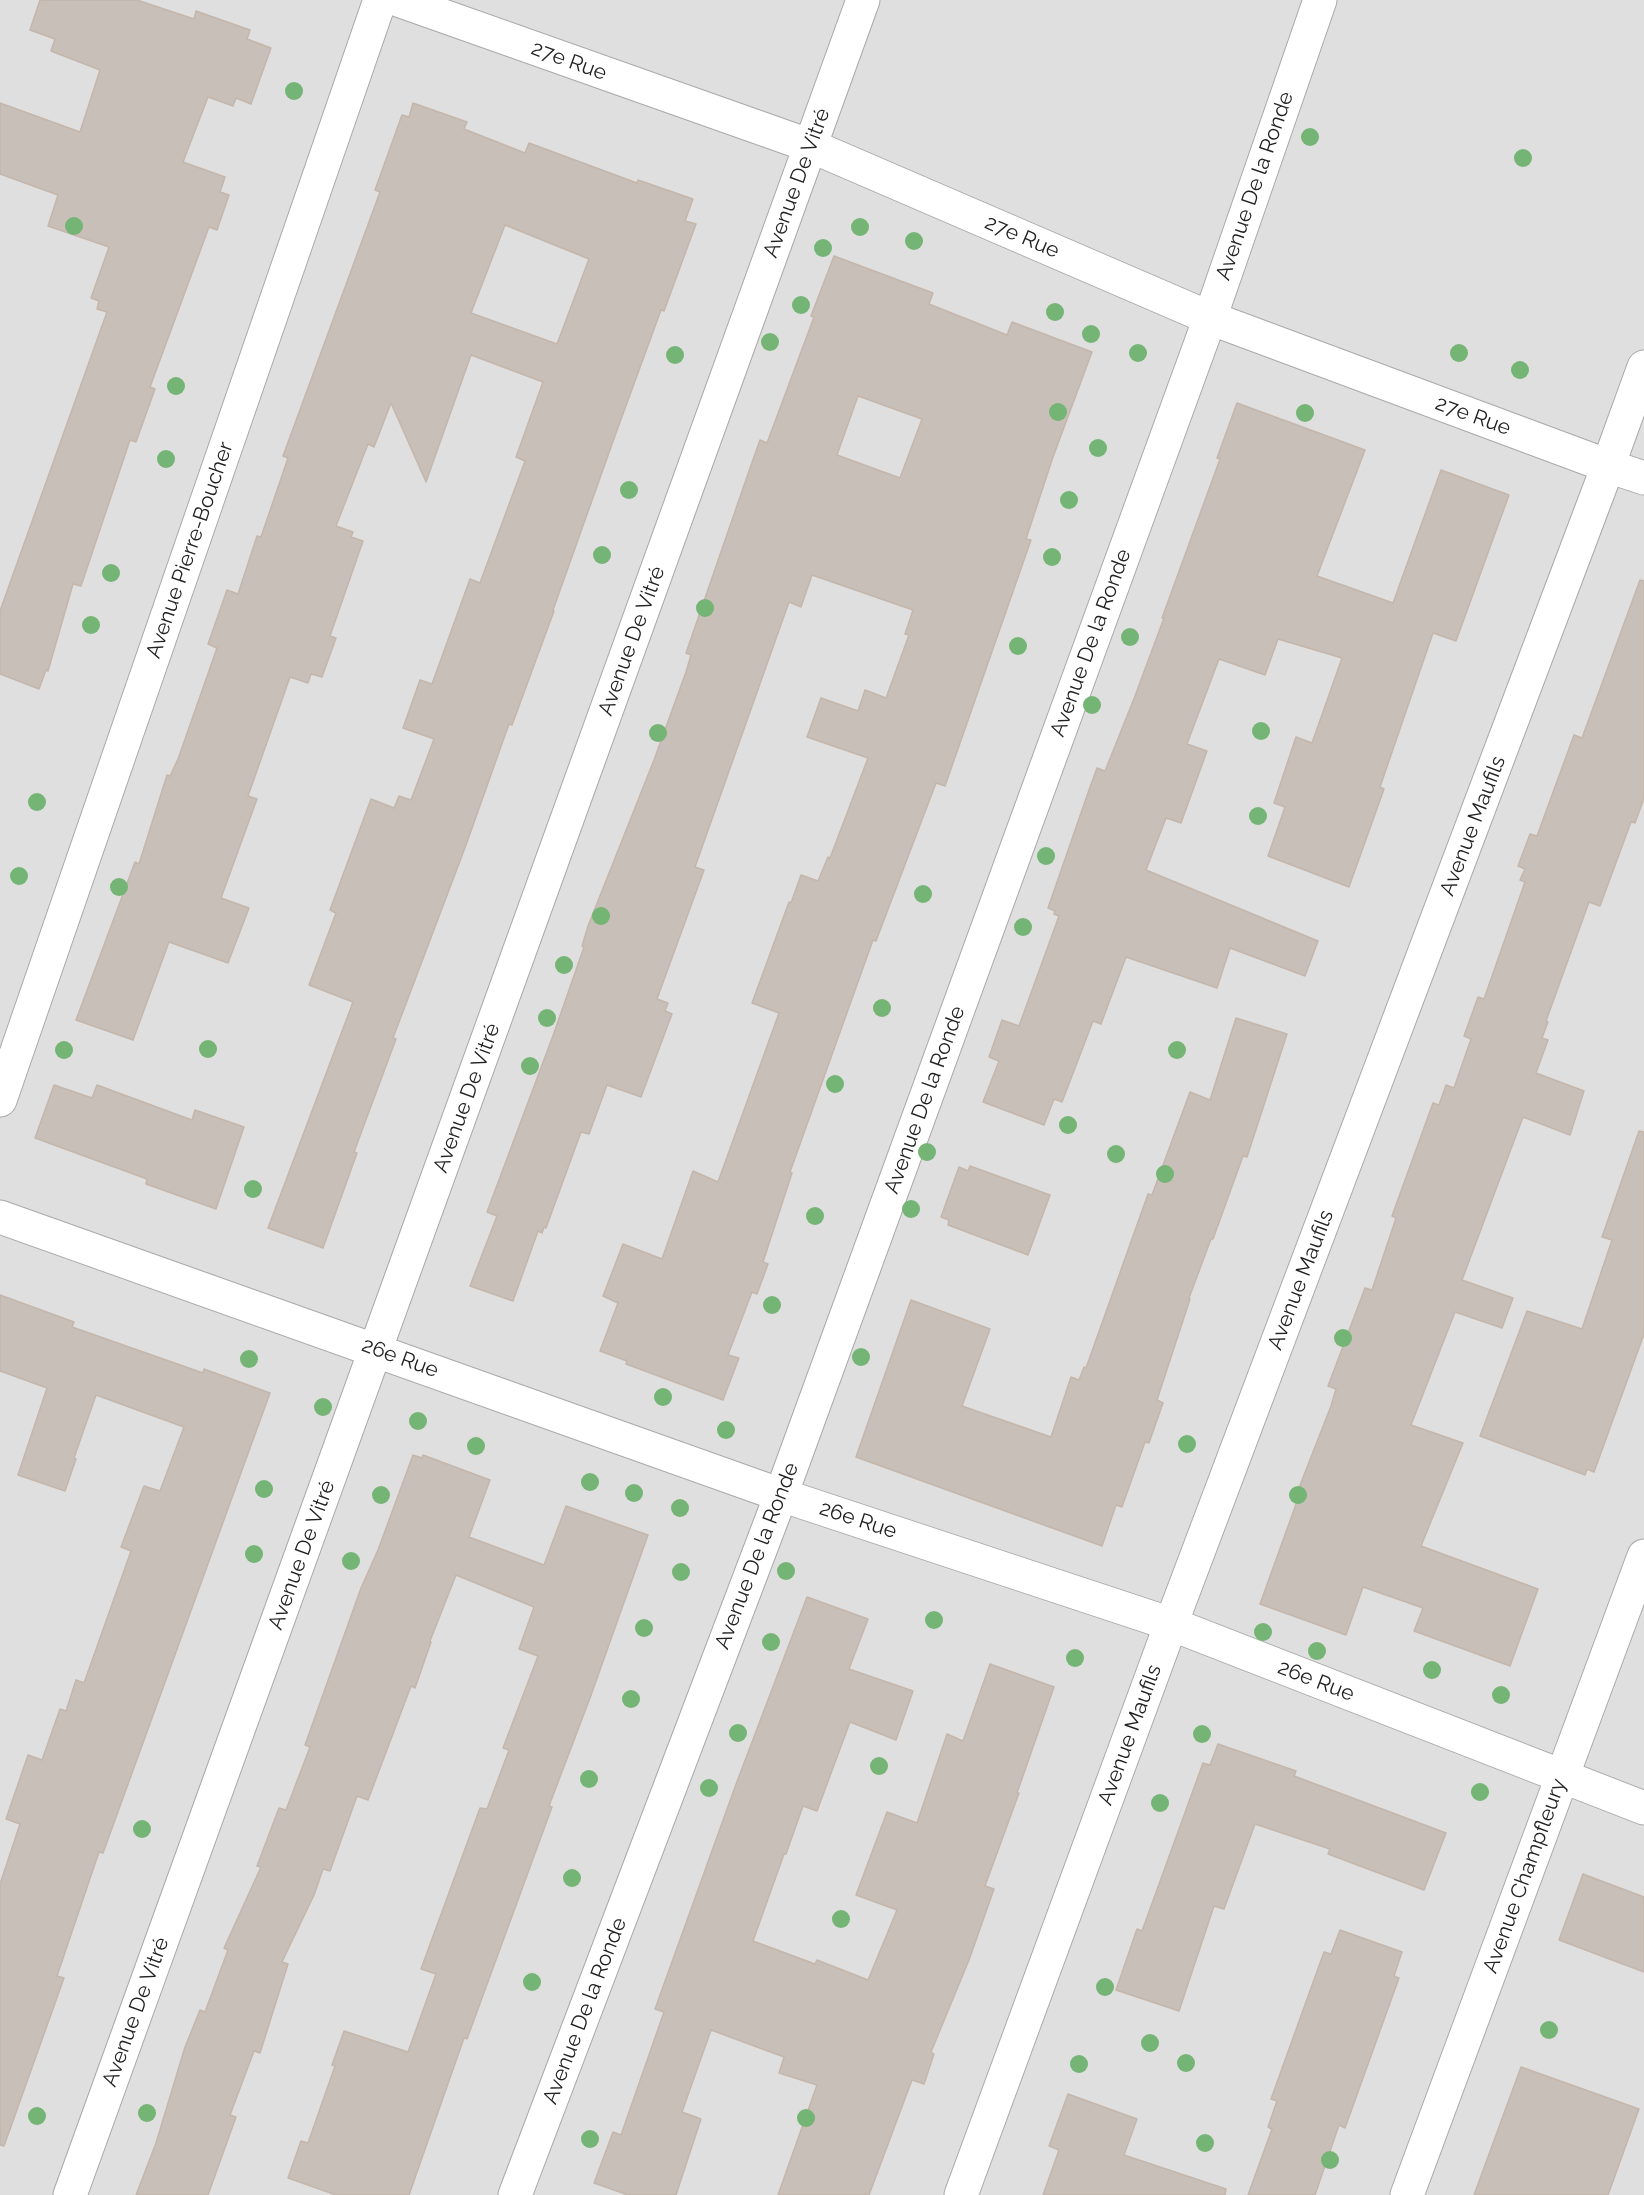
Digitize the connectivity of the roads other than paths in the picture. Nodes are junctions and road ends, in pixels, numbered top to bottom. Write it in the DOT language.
graph roads {
  1 [pos="380,0"];
  2 [pos="398,0"];
  3 [pos="863,0"];
  4 [pos="1320,0"];
  5 [pos="811,146"];
  6 [pos="1210,318"];
  7 [pos="1644,367"];
  8 [pos="1608,466"];
  9 [pos="1644,478"];
  10 [pos="0,1101"];
  11 [pos="0,1217"];
  12 [pos="376,1349"];
  13 [pos="781,1495"];
  14 [pos="1644,1556"];
  15 [pos="1171,1624"];
  16 [pos="1562,1776"];
  17 [pos="1644,1808"];
  18 [pos="70,2195"];
  19 [pos="515,2195"];
  20 [pos="961,2195"];
  21 [pos="1407,2195"];
  1 -- 10 [label="street, Avenue Pierre-Boucher"];
  2 -- 5 [label="street, 27e Rue"];
  3 -- 5 [label="street, Avenue De Vitré"];
  4 -- 6 [label="street, Avenue De la Ronde"];
  5 -- 6 [label="street, 27e Rue"];
  5 -- 12 [label="street, Avenue De Vitré"];
  6 -- 8 [label="street, 27e Rue"];
  6 -- 13 [label="street, Avenue De la Ronde"];
  7 -- 8 [label="street, Avenue Maufils"];
  8 -- 9 [label="street, 27e Rue"];
  8 -- 15 [label="street, Avenue Maufils"];
  11 -- 12 [label="street, 26e Rue"];
  12 -- 13 [label="street, 26e Rue"];
  12 -- 18 [label="street, Avenue De Vitré"];
  13 -- 15 [label="street, 26e Rue"];
  13 -- 19 [label="street, Avenue De la Ronde"];
  14 -- 16 [label="street, Avenue Champfleury"];
  15 -- 16 [label="street, 26e Rue"];
  15 -- 20 [label="street, Avenue Maufils"];
  16 -- 17 [label="street, 26e Rue"];
  16 -- 21 [label="street, Avenue Champfleury"];
}
